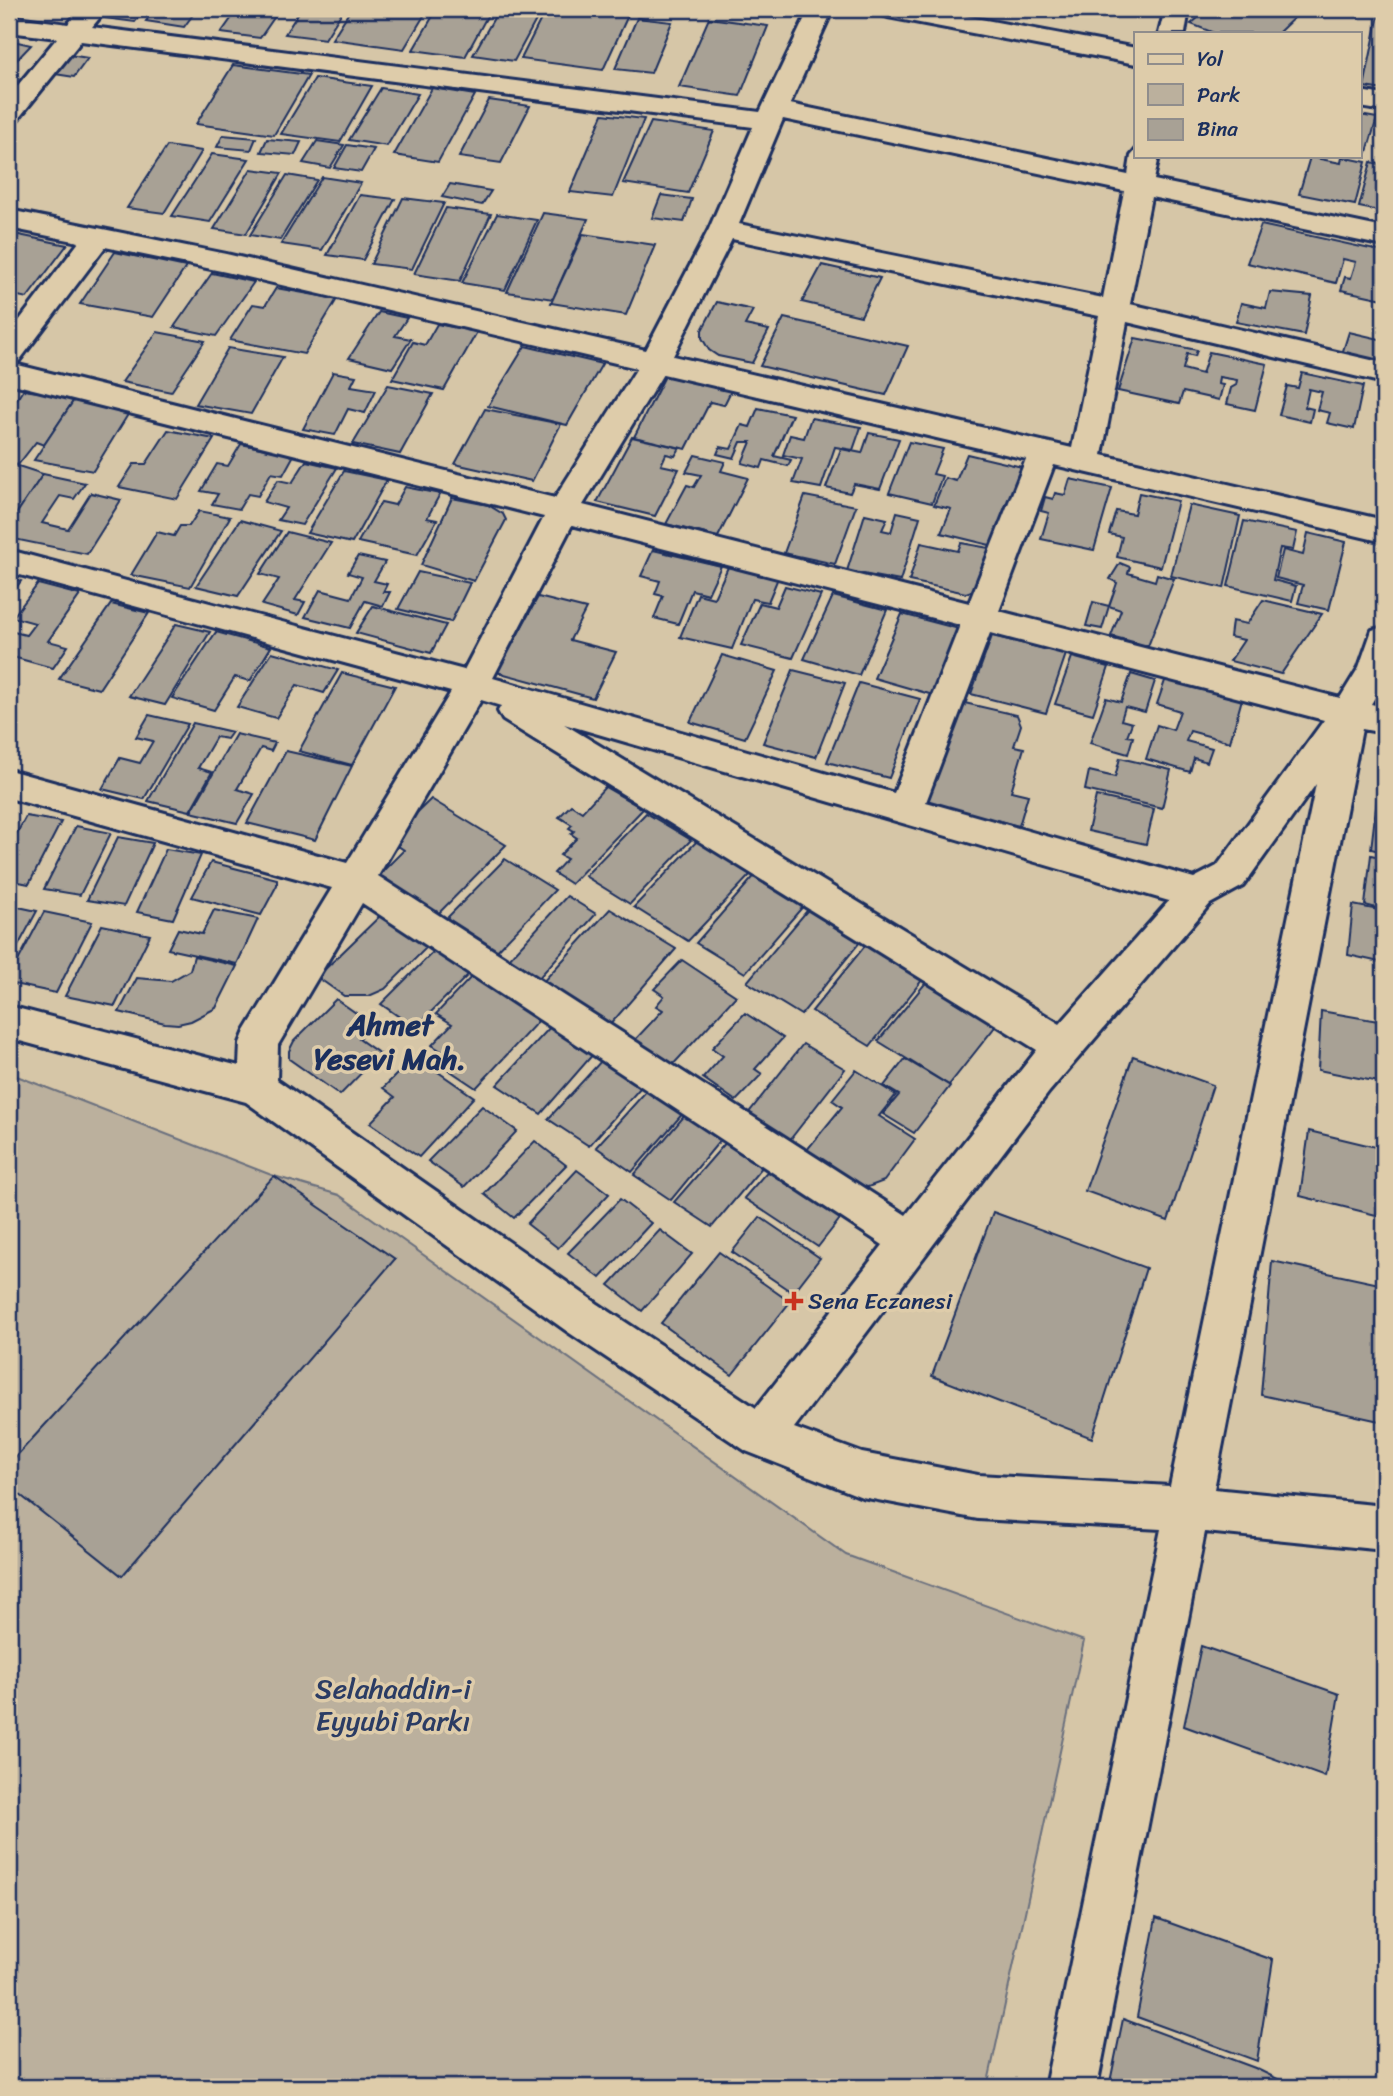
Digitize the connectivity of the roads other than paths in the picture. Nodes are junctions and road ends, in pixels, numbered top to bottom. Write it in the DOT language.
graph roads {
  1 [pos="94,9"];
  2 [pos="821,9"];
  3 [pos="888,9"];
  4 [pos="1177,9"];
  5 [pos="9,24"];
  6 [pos="74,32"];
  7 [pos="1172,32"];
  8 [pos="1134,56"];
  9 [pos="1362,99"];
  10 [pos="1384,103"];
  11 [pos="9,113"];
  12 [pos="771,115"];
  13 [pos="1145,158"];
  14 [pos="1138,185"];
  15 [pos="9,219"];
  16 [pos="723,229"];
  17 [pos="98,237"];
  18 [pos="1384,237"];
  19 [pos="1117,310"];
  20 [pos="9,354"];
  21 [pos="655,362"];
  22 [pos="9,373"];
  23 [pos="1384,373"];
  24 [pos="1044,452"];
  25 [pos="1085,462"];
  26 [pos="564,510"];
  27 [pos="1384,531"];
  28 [pos="9,561"];
  29 [pos="980,619"];
  30 [pos="1384,639"];
  31 [pos="473,685"];
  32 [pos="1366,716"];
  33 [pos="9,784"];
  34 [pos="905,809"];
  35 [pos="355,880"];
  36 [pos="1197,894"];
  37 [pos="9,1021"];
  38 [pos="1063,1046"];
  39 [pos="257,1088"];
  40 [pos="910,1240"];
  41 [pos="761,1436"];
  42 [pos="1190,1510"];
  43 [pos="1384,1528"];
  44 [pos="1071,2087"];
  1 -- 6 [label="street"];
  2 -- 12 [label="street"];
  3 -- 8 [label="street"];
  4 -- 7 [label="street"];
  5 -- 6 [label="street"];
  6 -- 11 [label="street"];
  6 -- 12 [label="street"];
  9 -- 10 [label="street"];
  12 -- 14 [label="street"];
  12 -- 16 [label="street"];
  13 -- 14 [label="street"];
  14 -- 18 [label="street"];
  14 -- 19 [label="street"];
  15 -- 17 [label="street"];
  16 -- 19 [label="street"];
  16 -- 21 [label="street"];
  17 -- 20 [label="street"];
  17 -- 21 [label="street"];
  19 -- 23 [label="street"];
  19 -- 25 [label="street"];
  21 -- 24 [label="street"];
  21 -- 26 [label="street"];
  22 -- 26 [label="street"];
  24 -- 25 [label="street"];
  24 -- 29 [label="street"];
  25 -- 27 [label="street"];
  26 -- 29 [label="street"];
  26 -- 31 [label="street"];
  28 -- 31 [label="street"];
  29 -- 32 [label="street"];
  29 -- 34 [label="street"];
  30 -- 32 [label="street"];
  31 -- 34 [label="street"];
  31 -- 35 [label="street"];
  31 -- 38 [label="street"];
  32 -- 36 [label="street"];
  32 -- 42 [label="street"];
  33 -- 35 [label="street"];
  34 -- 36 [label="street"];
  35 -- 39 [label="street"];
  35 -- 40 [label="street"];
  36 -- 38 [label="street"];
  37 -- 39 [label="street"];
  38 -- 40 [label="street"];
  39 -- 41 [label="street"];
  40 -- 41 [label="street"];
  41 -- 42 [label="street"];
  42 -- 43 [label="street"];
  42 -- 44 [label="street"];
}
